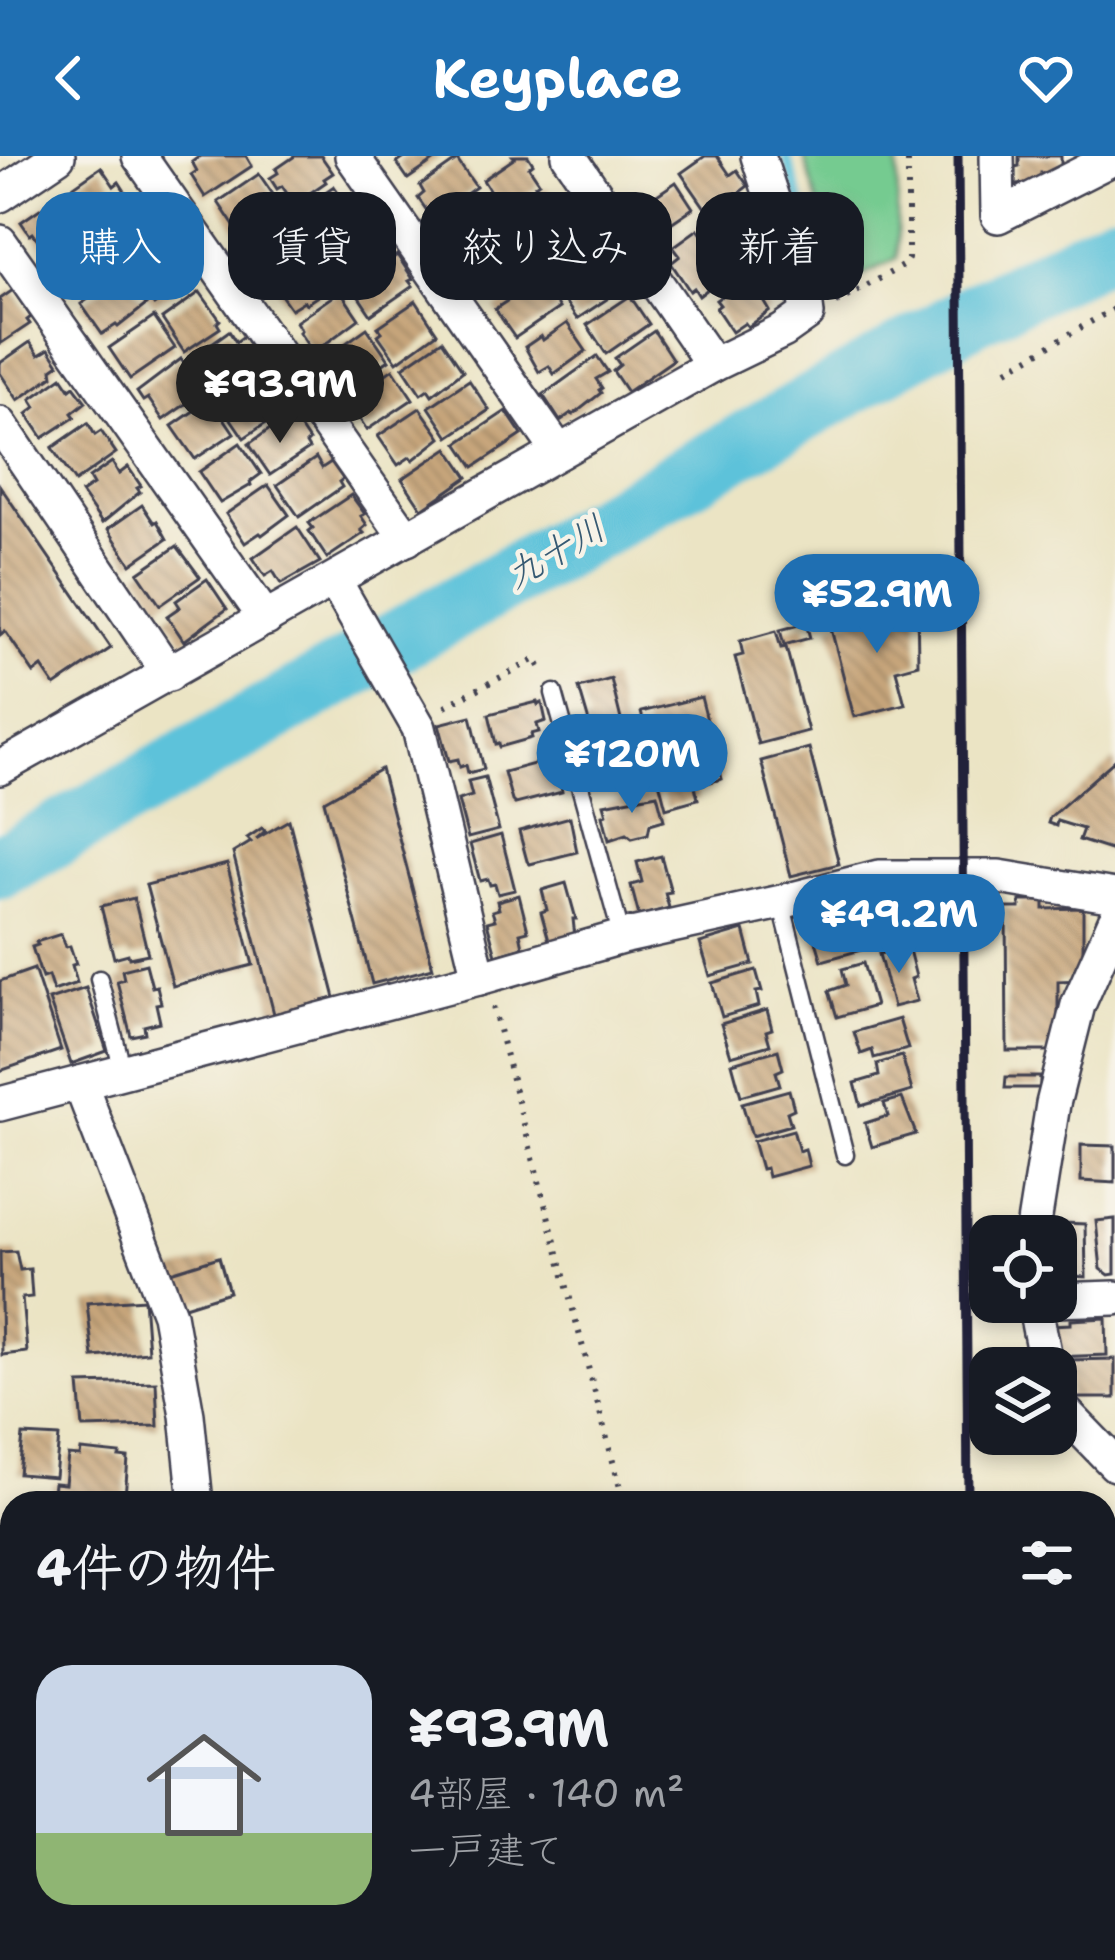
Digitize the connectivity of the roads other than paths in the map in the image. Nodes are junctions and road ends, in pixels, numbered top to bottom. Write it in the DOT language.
graph roads {
  1 [pos="58,156"];
  2 [pos="139,156"];
  3 [pos="352,156"];
  4 [pos="569,156"];
  5 [pos="758,156"];
  6 [pos="997,156"];
  7 [pos="1115,158"];
  8 [pos="0,195"];
  9 [pos="0,242"];
  10 [pos="713,365"];
  11 [pos="0,424"];
  12 [pos="559,452"];
  13 [pos="407,539"];
  14 [pos="334,580"];
  15 [pos="266,619"];
  16 [pos="169,674"];
  17 [pos="554,693"];
  18 [pos="0,768"];
  19 [pos="1115,896"];
  20 [pos="782,902"];
  21 [pos="1115,921"];
  22 [pos="622,937"];
  23 [pos="482,977"];
  24 [pos="99,979"];
  25 [pos="123,1071"];
  26 [pos="80,1083"];
  27 [pos="0,1104"];
  28 [pos="845,1155"];
  29 [pos="1035,1215"];
  30 [pos="1115,1298"];
  31 [pos="1077,1299"];
  32 [pos="1077,1425"];
  33 [pos="1115,1464"];
  34 [pos="195,1491"];
  1 -- 8 [label="street"];
  2 -- 13 [label="street"];
  3 -- 12 [label="street"];
  4 -- 10 [label="street"];
  5 -- 10 [label="street"];
  6 -- 7 [label="street"];
  9 -- 15 [label="street"];
  10 -- 12 [label="street"];
  11 -- 16 [label="street"];
  12 -- 13 [label="street"];
  13 -- 14 [label="street"];
  14 -- 15 [label="street"];
  14 -- 23 [label="street"];
  15 -- 16 [label="street"];
  16 -- 18 [label="street"];
  17 -- 22 [label="lane"];
  19 -- 20 [label="street"];
  20 -- 22 [label="street"];
  20 -- 28 [label="lane"];
  21 -- 29 [label="street"];
  22 -- 23 [label="street"];
  23 -- 25 [label="street"];
  24 -- 25 [label="lane"];
  25 -- 26 [label="street"];
  26 -- 27 [label="street"];
  26 -- 34 [label="street"];
  30 -- 31 [label="street"];
  32 -- 33 [label="street"];
}
